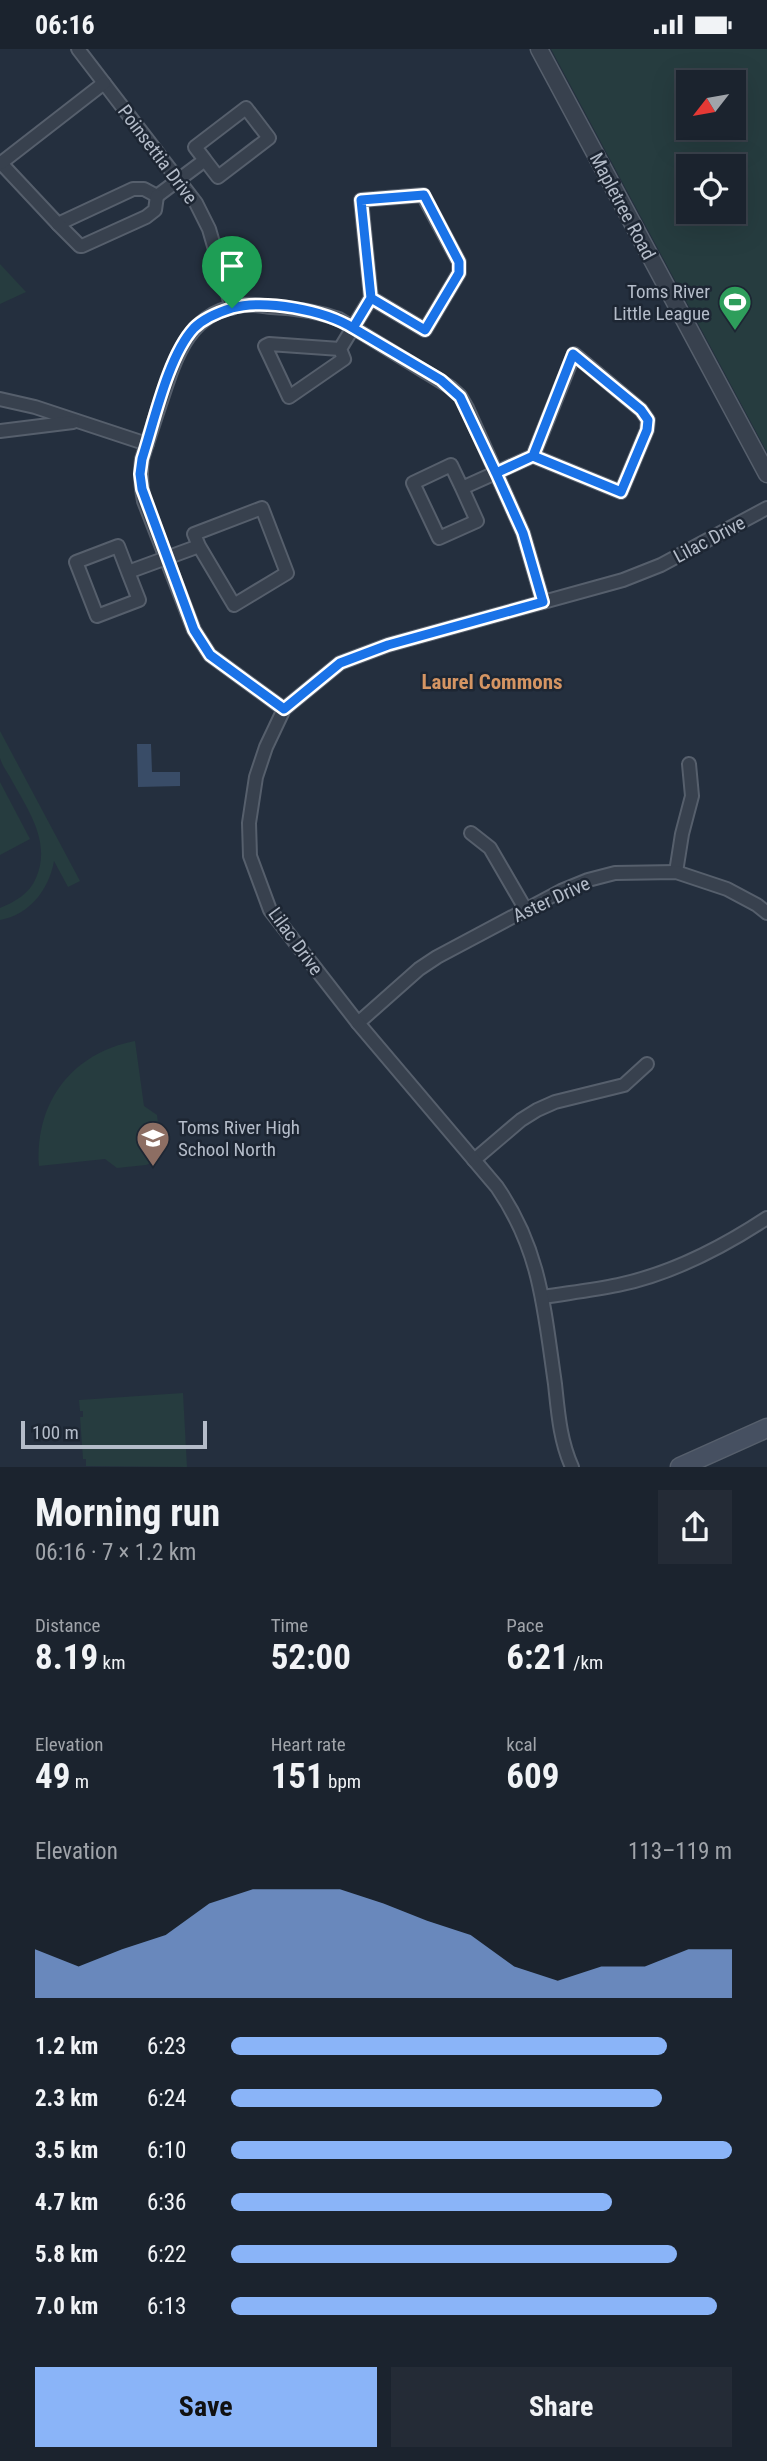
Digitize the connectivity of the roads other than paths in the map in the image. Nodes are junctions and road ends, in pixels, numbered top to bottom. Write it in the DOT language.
graph roads {
  1 [pos="78,49"];
  2 [pos="538,49"];
  3 [pos="104,83"];
  4 [pos="205,160"];
  5 [pos="0,162"];
  6 [pos="178,180"];
  7 [pos="158,196"];
  8 [pos="58,224"];
  9 [pos="371,298"];
  10 [pos="232,308"];
  11 [pos="353,328"];
  12 [pos="340,349"];
  13 [pos="0,399"];
  14 [pos="77,421"];
  15 [pos="0,431"];
  16 [pos="147,444"];
  17 [pos="533,456"];
  18 [pos="496,473"];
  19 [pos="767,474"];
  20 [pos="462,488"];
  21 [pos="767,508"];
  22 [pos="199,545"];
  23 [pos="166,558"];
  24 [pos="128,572"];
  25 [pos="543,602"];
  26 [pos="284,709"];
  27 [pos="688,764"];
  28 [pos="471,833"];
  29 [pos="676,872"];
  30 [pos="526,910"];
  31 [pos="767,913"];
  32 [pos="358,1023"];
  33 [pos="647,1064"];
  34 [pos="474,1160"];
  35 [pos="767,1218"];
  36 [pos="543,1297"];
  37 [pos="767,1428"];
  38 [pos="572,1467"];
  39 [pos="680,1467"];
  1 -- 3 [label="street, Poinsettia Drive"];
  2 -- 19 [label="street, Mapletree Road"];
  3 -- 5 [label="street"];
  3 -- 6 [label="street, Poinsettia Drive"];
  4 -- 4 [label="street"];
  4 -- 6 [label="street"];
  5 -- 8 [label="street"];
  6 -- 7 [label="street"];
  6 -- 10 [label="street, Poinsettia Drive"];
  7 -- 8 [label="street"];
  7 -- 8 [label="street"];
  9 -- 9 [label="street"];
  9 -- 11 [label="street"];
  10 -- 11 [label="street"];
  10 -- 16 [label="street"];
  11 -- 12 [label="street"];
  11 -- 18 [label="street"];
  12 -- 12 [label="street"];
  13 -- 14 [label="street"];
  14 -- 15 [label="street"];
  14 -- 16 [label="street"];
  16 -- 23 [label="street"];
  17 -- 17 [label="street"];
  17 -- 18 [label="street"];
  18 -- 20 [label="street"];
  18 -- 25 [label="street"];
  20 -- 20 [label="street"];
  21 -- 25 [label="street, Lilac Drive"];
  22 -- 22 [label="street"];
  22 -- 23 [label="street"];
  23 -- 24 [label="street"];
  23 -- 26 [label="street"];
  24 -- 24 [label="street"];
  25 -- 26 [label="street, Lilac Drive"];
  26 -- 32 [label="street, Lilac Drive"];
  27 -- 29 [label="street"];
  28 -- 30 [label="street"];
  29 -- 30 [label="street, Aster Drive"];
  29 -- 31 [label="street, Aster Drive"];
  30 -- 32 [label="street, Aster Drive"];
  32 -- 34 [label="street, Lilac Drive"];
  33 -- 34 [label="street"];
  34 -- 36 [label="street, Lilac Drive"];
  35 -- 36 [label="street"];
  36 -- 38 [label="street, Lilac Drive"];
  37 -- 39 [label="main road"];
}
